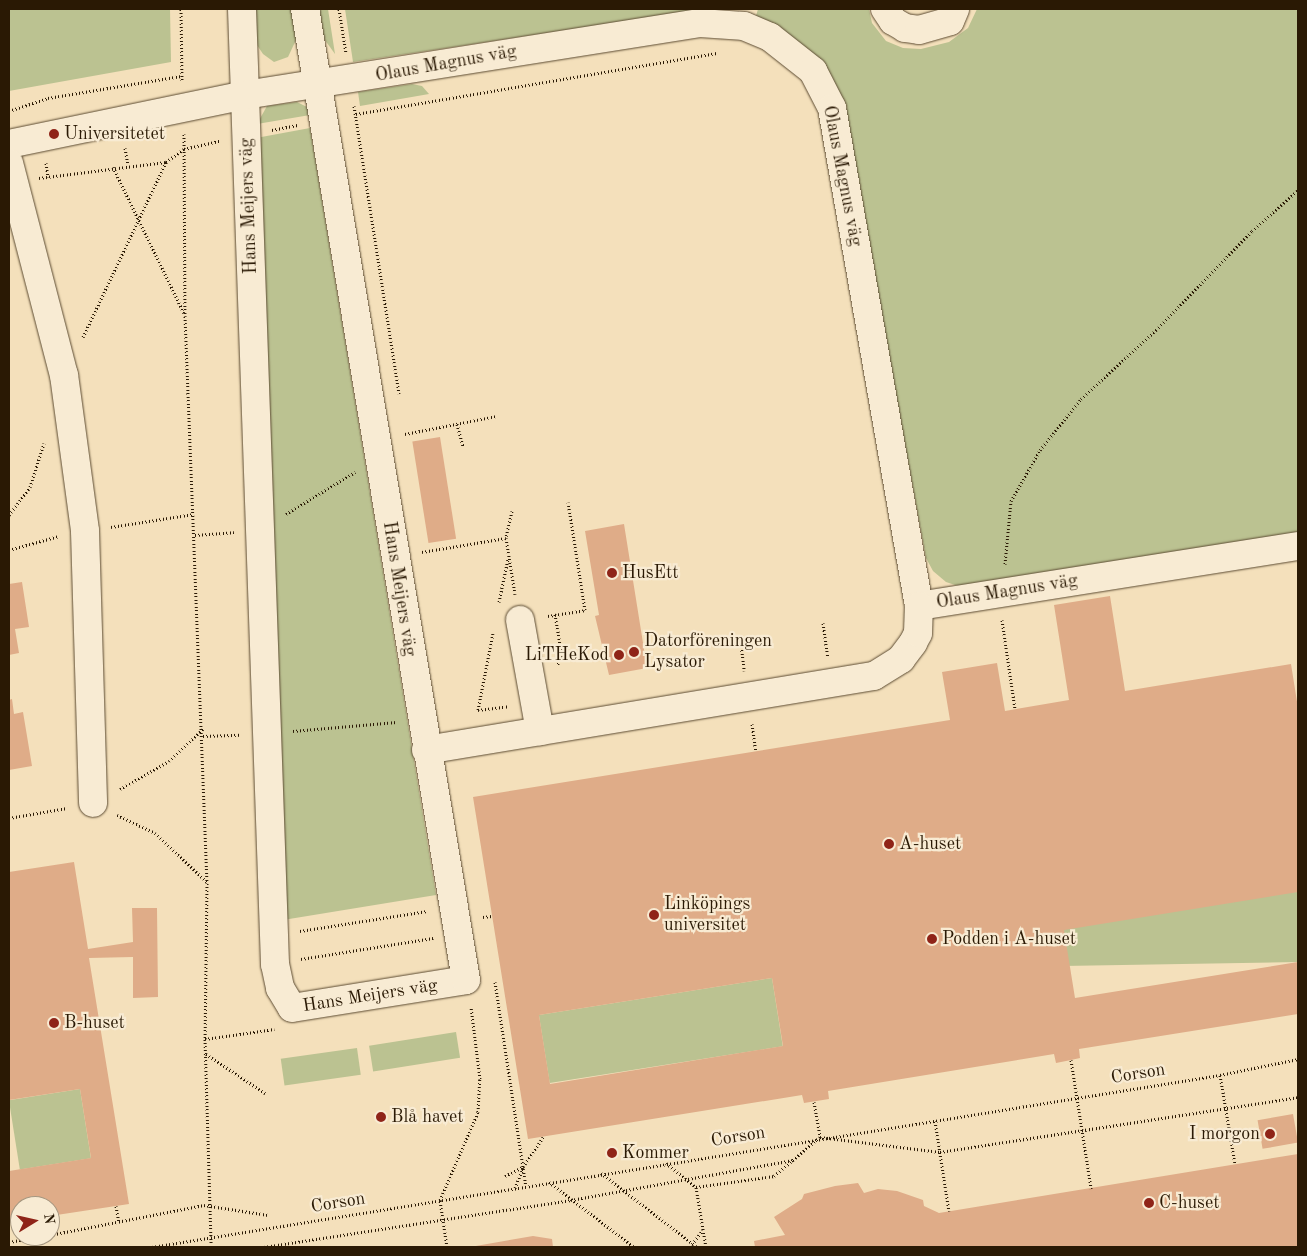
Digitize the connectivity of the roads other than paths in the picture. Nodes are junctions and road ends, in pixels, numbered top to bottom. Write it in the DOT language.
graph roads {
  1 [pos="242,9"];
  2 [pos="304,9"];
  3 [pos="885,9"];
  4 [pos="955,9"];
  5 [pos="316,86"];
  6 [pos="245,95"];
  7 [pos="9,144"];
  8 [pos="10,173"];
  9 [pos="1298,546"];
  10 [pos="919,606"];
  11 [pos="505,616"];
  12 [pos="540,731"];
  13 [pos="426,750"];
  14 [pos="93,803"];
  1 -- 6 [label="street, Hans Meijers väg"];
  2 -- 5 [label="street, Hans Meijers väg"];
  3 -- 4 [label="street"];
  5 -- 6 [label="street, Olaus Magnus väg"];
  5 -- 10 [label="street, Olaus Magnus väg"];
  5 -- 13 [label="street, Hans Meijers väg"];
  6 -- 7 [label="street, Olaus Magnus väg"];
  6 -- 13 [label="street, Hans Meijers väg"];
  8 -- 14 [label="street"];
  9 -- 10 [label="street, Olaus Magnus väg"];
  10 -- 12 [label="street"];
  11 -- 12 [label="street"];
  12 -- 13 [label="street"];
}
